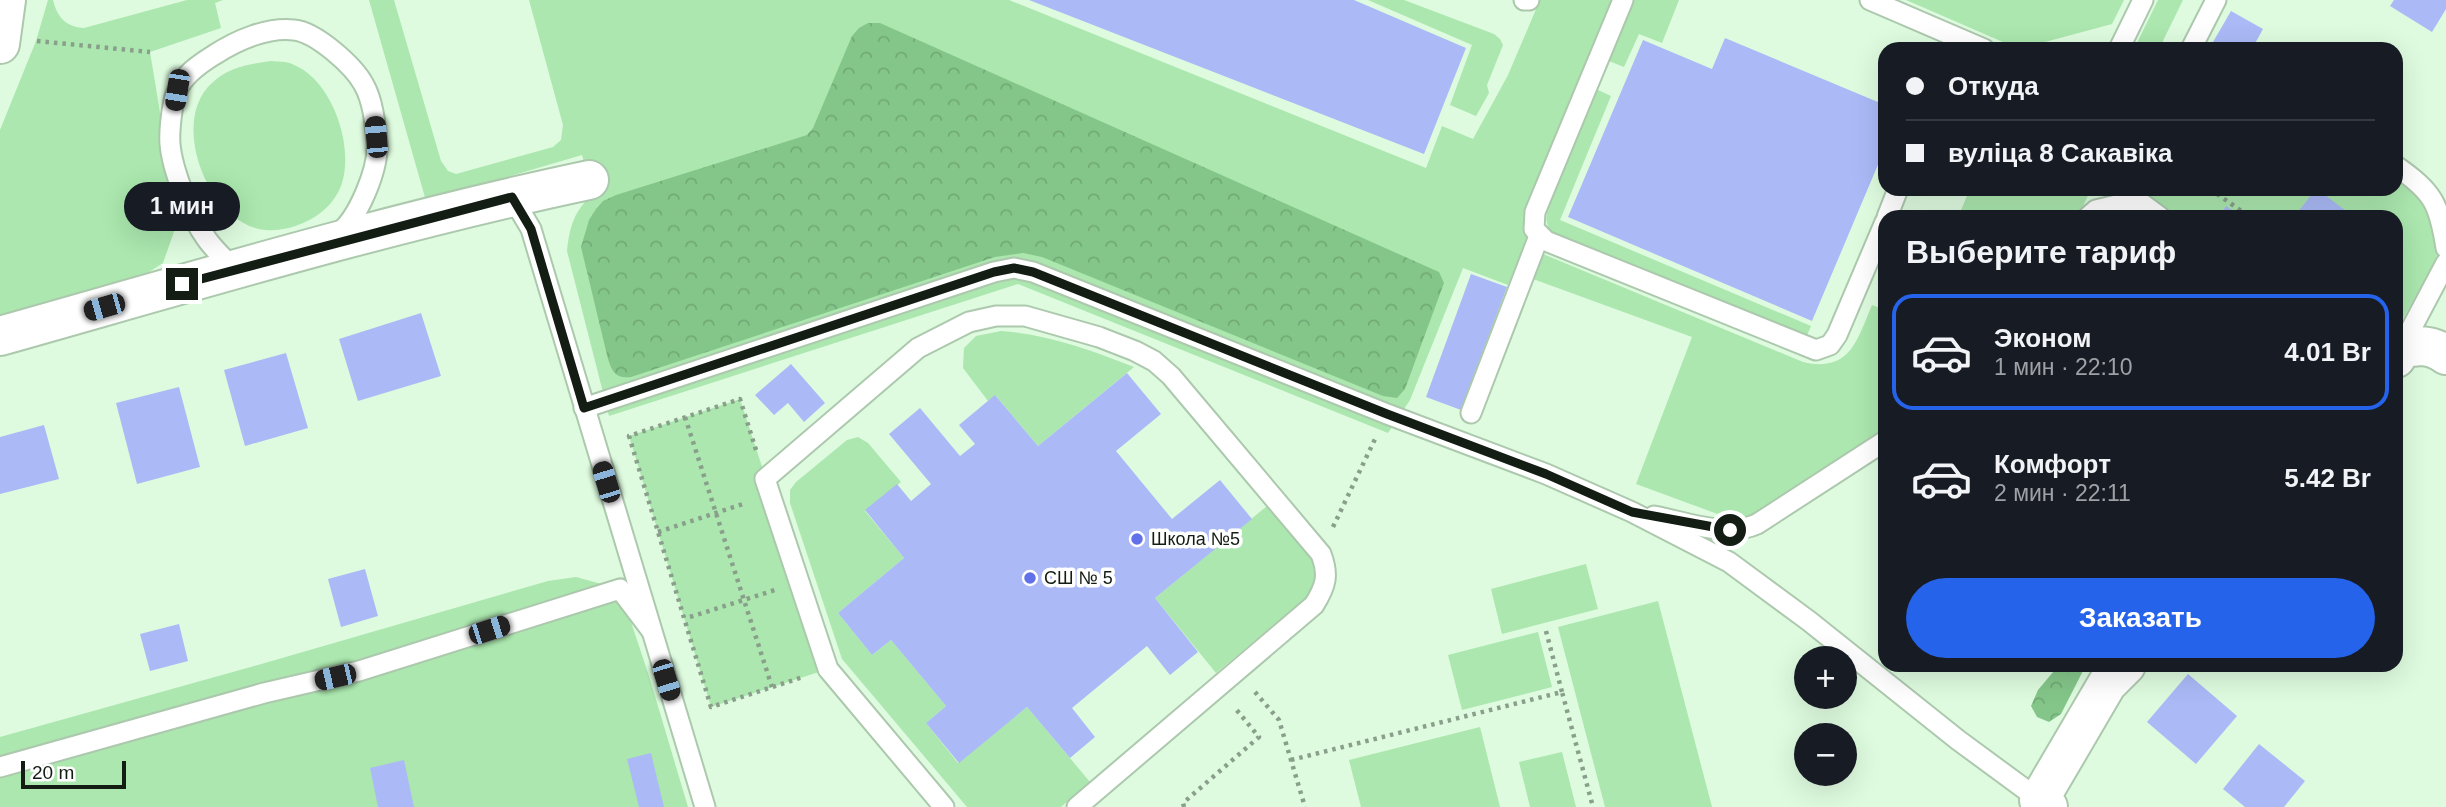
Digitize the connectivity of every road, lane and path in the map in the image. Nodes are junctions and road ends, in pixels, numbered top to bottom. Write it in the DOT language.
graph roads {
  1 [pos="6,0"];
  2 [pos="1623,0"];
  3 [pos="1870,0"];
  4 [pos="2143,0"];
  5 [pos="2216,0"];
  6 [pos="1954,42"];
  7 [pos="2122,42"];
  8 [pos="2195,42"];
  9 [pos="18,43"];
  10 [pos="150,52"];
  11 [pos="2403,171"];
  12 [pos="589,180"];
  13 [pos="2133,196"];
  14 [pos="2137,196"];
  15 [pos="2220,196"];
  16 [pos="512,197"];
  17 [pos="2096,210"];
  18 [pos="2152,210"];
  19 [pos="2240,210"];
  20 [pos="1539,236"];
  21 [pos="1878,238"];
  22 [pos="317,248"];
  23 [pos="2446,248"];
  24 [pos="2446,263"];
  25 [pos="234,270"];
  26 [pos="0,336"];
  27 [pos="2403,345"];
  28 [pos="2403,352"];
  29 [pos="2446,355"];
  30 [pos="584,408"];
  31 [pos="1471,413"];
  32 [pos="1387,414"];
  33 [pos="685,417"];
  34 [pos="1878,446"];
  35 [pos="768,487"];
  36 [pos="1632,512"];
  37 [pos="716,513"];
  38 [pos="658,532"];
  39 [pos="1321,554"];
  40 [pos="799,582"];
  41 [pos="744,600"];
  42 [pos="690,617"];
  43 [pos="651,630"];
  44 [pos="1546,631"];
  45 [pos="828,669"];
  46 [pos="2119,672"];
  47 [pos="772,687"];
  48 [pos="1221,690"];
  49 [pos="1562,692"];
  50 [pos="1291,760"];
  51 [pos="0,767"];
  52 [pos="2043,805"];
  53 [pos="1182,806"];
  54 [pos="705,807"];
  55 [pos="944,807"];
  56 [pos="1077,807"];
  57 [pos="1305,807"];
  58 [pos="1593,807"];
  1 -- 9 [label="street"];
  2 -- 20 [label="lane"];
  3 -- 6 [label="lane"];
  4 -- 7 [label="lane"];
  5 -- 8 [label="lane"];
  9 -- 10 [label="path"];
  11 -- 23 [label="lane"];
  12 -- 16 [label="street"];
  13 -- 17 [label="lane"];
  14 -- 18 [label="lane"];
  15 -- 19 [label="path"];
  16 -- 22 [label="street"];
  16 -- 30 [label="lane"];
  20 -- 21 [label="lane"];
  20 -- 31 [label="lane"];
  22 -- 25 [label="street"];
  22 -- 25 [label="lane"];
  24 -- 27 [label="lane"];
  25 -- 26 [label="street"];
  28 -- 29 [label="street"];
  30 -- 32 [label="lane"];
  30 -- 43 [label="lane"];
  32 -- 36 [label="lane"];
  32 -- 39 [label="path"];
  33 -- 35 [label="path"];
  33 -- 37 [label="path"];
  33 -- 38 [label="path"];
  34 -- 36 [label="lane"];
  35 -- 37 [label="path"];
  35 -- 39 [label="lane"];
  35 -- 40 [label="lane"];
  36 -- 52 [label="lane"];
  37 -- 38 [label="path"];
  37 -- 41 [label="path"];
  38 -- 47 [label="path"];
  39 -- 48 [label="lane"];
  40 -- 41 [label="path"];
  40 -- 45 [label="lane"];
  41 -- 42 [label="path"];
  41 -- 47 [label="path"];
  43 -- 51 [label="lane"];
  43 -- 54 [label="lane"];
  44 -- 49 [label="path"];
  45 -- 47 [label="path"];
  45 -- 55 [label="lane"];
  46 -- 52 [label="street"];
  48 -- 50 [label="path"];
  48 -- 53 [label="path"];
  48 -- 56 [label="lane"];
  49 -- 50 [label="path"];
  49 -- 58 [label="path"];
  50 -- 57 [label="path"];
}
